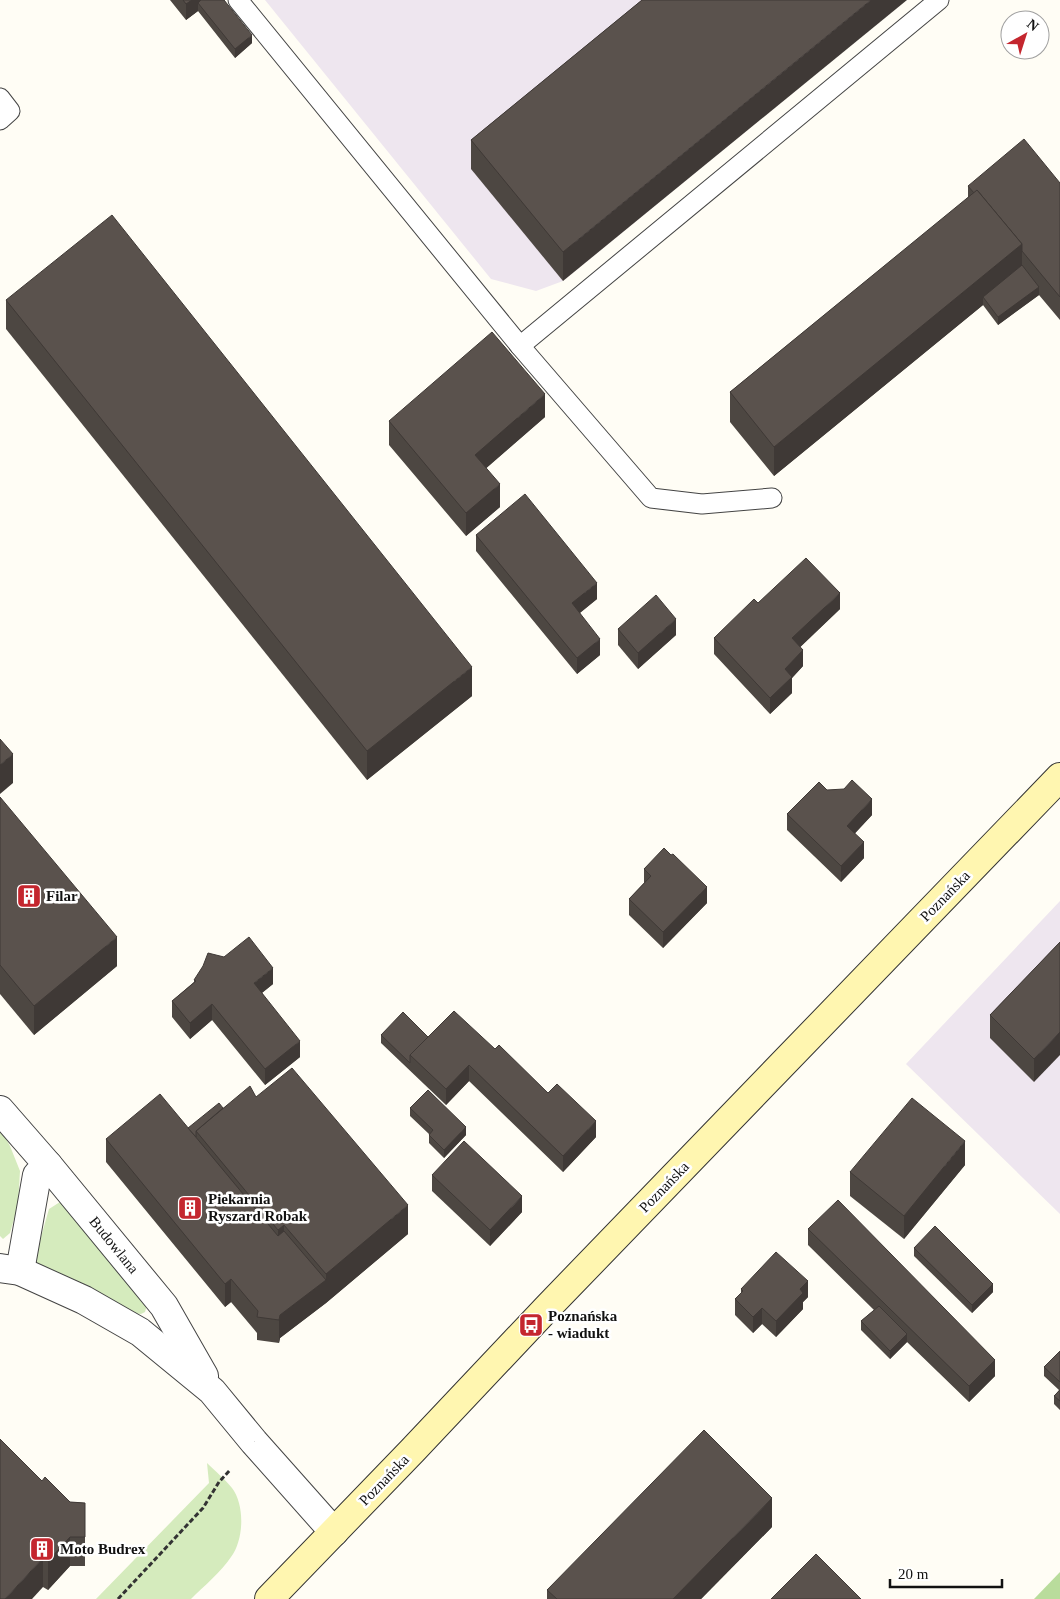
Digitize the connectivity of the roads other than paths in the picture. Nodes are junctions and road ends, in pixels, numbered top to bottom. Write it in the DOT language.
graph roads {
  1 [pos="238,0"];
  2 [pos="939,0"];
  3 [pos="0,98"];
  4 [pos="0,120"];
  5 [pos="520,346"];
  6 [pos="772,498"];
  7 [pos="1060,777"];
  8 [pos="0,1110"];
  9 [pos="48,1165"];
  10 [pos="10,1270"];
  11 [pos="212,1391"];
  12 [pos="334,1532"];
  13 [pos="269,1599"];
  1 -- 5 [label="lane"];
  2 -- 5 [label="lane"];
  3 -- 4 [label="lane"];
  5 -- 6 [label="lane"];
  7 -- 12 [label="main road, Poznańska"];
  8 -- 9 [label="street, Budowlana"];
  9 -- 10 [label="street"];
  9 -- 11 [label="street, Budowlana"];
  10 -- 11 [label="street"];
  11 -- 12 [label="street"];
  12 -- 13 [label="main road, Poznańska"];
}
